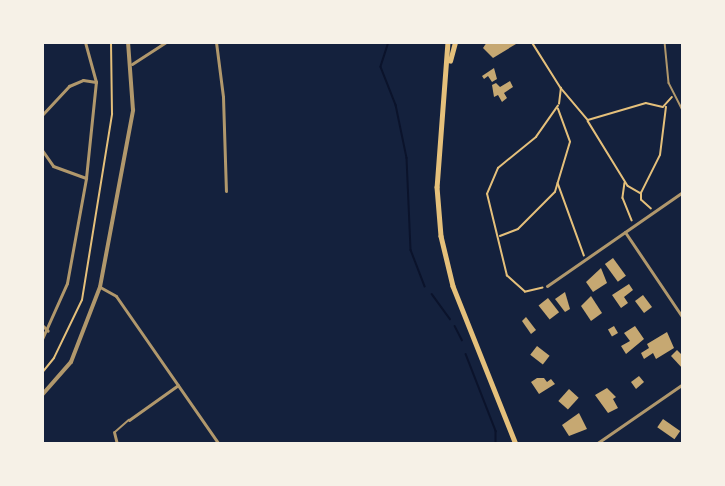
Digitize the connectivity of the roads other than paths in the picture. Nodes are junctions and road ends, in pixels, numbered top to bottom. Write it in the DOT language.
graph roads {
  1 [pos="85,42"];
  2 [pos="128,42"];
  3 [pos="166,42"];
  4 [pos="216,42"];
  5 [pos="448,42"];
  6 [pos="455,42"];
  7 [pos="669,42"];
  8 [pos="665,44"];
  9 [pos="450,61"];
  10 [pos="132,64"];
  11 [pos="96,82"];
  12 [pos="683,110"];
  13 [pos="42,116"];
  14 [pos="42,150"];
  15 [pos="86,178"];
  16 [pos="226,191"];
  17 [pos="683,192"];
  18 [pos="624,232"];
  19 [pos="547,286"];
  20 [pos="100,287"];
  21 [pos="683,318"];
  22 [pos="42,325"];
  23 [pos="48,331"];
  24 [pos="42,339"];
  25 [pos="683,384"];
  26 [pos="178,385"];
  27 [pos="42,395"];
  28 [pos="129,420"];
  29 [pos="114,432"];
  30 [pos="117,444"];
  31 [pos="219,444"];
  32 [pos="516,444"];
  33 [pos="596,444"];
  1 -- 11 [label="street"];
  2 -- 10 [label="street"];
  3 -- 10 [label="street"];
  4 -- 16 [label="street"];
  5 -- 9 [label="main road"];
  6 -- 9 [label="main road"];
  7 -- 8 [label="lane"];
  8 -- 12 [label="lane"];
  9 -- 32 [label="main road"];
  10 -- 20 [label="street"];
  11 -- 13 [label="street"];
  11 -- 15 [label="street"];
  14 -- 15 [label="street"];
  15 -- 23 [label="street"];
  17 -- 18 [label="street"];
  18 -- 19 [label="street"];
  18 -- 21 [label="street"];
  20 -- 26 [label="street"];
  20 -- 27 [label="street"];
  22 -- 23 [label="street"];
  23 -- 24 [label="street"];
  25 -- 33 [label="street"];
  26 -- 28 [label="street"];
  26 -- 31 [label="street"];
  28 -- 29 [label="lane"];
  29 -- 30 [label="street"];
}
